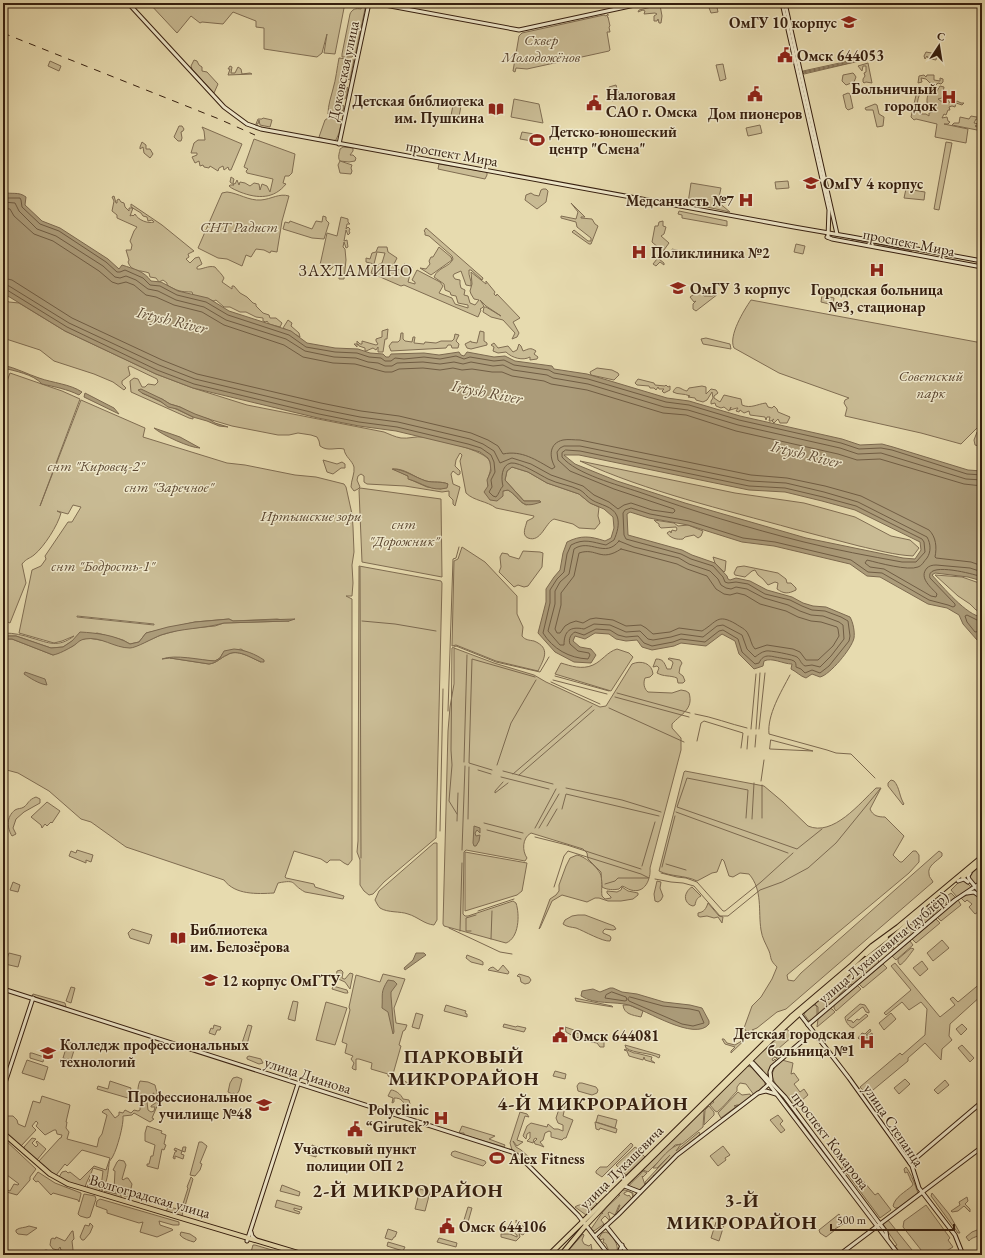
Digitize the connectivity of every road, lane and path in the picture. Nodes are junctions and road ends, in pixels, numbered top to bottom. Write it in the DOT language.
graph roads {
  1 [pos="128,3"];
  2 [pos="369,3"];
  3 [pos="374,3"];
  4 [pos="644,3"];
  5 [pos="783,3"];
  6 [pos="339,144"];
  7 [pos="837,234"];
  8 [pos="827,235"];
  9 [pos="842,235"];
  10 [pos="832,239"];
  11 [pos="841,240"];
  12 [pos="915,248"];
  13 [pos="942,253"];
  14 [pos="913,254"];
  15 [pos="941,259"];
  16 [pos="982,261"];
  17 [pos="982,267"];
  18 [pos="982,857"];
  19 [pos="981,862"];
  20 [pos="958,881"];
  21 [pos="982,883"];
  22 [pos="975,888"];
  23 [pos="964,894"];
  24 [pos="982,896"];
  25 [pos="899,928"];
  26 [pos="853,967"];
  27 [pos="3,988"];
  28 [pos="33,998"];
  29 [pos="798,1012"];
  30 [pos="808,1025"];
  31 [pos="813,1032"];
  32 [pos="749,1061"];
  33 [pos="770,1074"];
  34 [pos="767,1077"];
  35 [pos="770,1083"];
  36 [pos="298,1084"];
  37 [pos="3,1090"];
  38 [pos="758,1093"];
  39 [pos="778,1096"];
  40 [pos="785,1097"];
  41 [pos="781,1100"];
  42 [pos="982,1102"];
  43 [pos="3,1134"];
  44 [pos="982,1147"];
  45 [pos="829,1155"];
  46 [pos="825,1158"];
  47 [pos="910,1163"];
  48 [pos="843,1173"];
  49 [pos="839,1176"];
  50 [pos="622,1185"];
  51 [pos="640,1192"];
  52 [pos="923,1192"];
  53 [pos="585,1223"];
  54 [pos="879,1225"];
  55 [pos="606,1226"];
  56 [pos="250,1230"];
  57 [pos="570,1235"];
  58 [pos="238,1236"];
  59 [pos="595,1236"];
  60 [pos="248,1240"];
  61 [pos="258,1241"];
  62 [pos="562,1243"];
  63 [pos="569,1246"];
  64 [pos="622,1246"];
  65 [pos="298,1255"];
  66 [pos="305,1255"];
  67 [pos="549,1255"];
  68 [pos="561,1255"];
  69 [pos="609,1255"];
  70 [pos="617,1255"];
  71 [pos="629,1255"];
  72 [pos="839,1255"];
  73 [pos="900,1255"];
  74 [pos="963,1255"];
  1 -- 6 [label="main road, проспект Мира"];
  2 -- 6 [label="main road, Доковская улица"];
  3 -- 4 [label="main road"];
  5 -- 7 [label="main road"];
  5 -- 8 [label="main road"];
  6 -- 8 [label="main road, проспект Мира"];
  7 -- 8 [label="main road, проспект Мира"];
  7 -- 9 [label="main road, проспект Мира"];
  7 -- 10 [label="main road"];
  8 -- 10 [label="main road, проспект Мира"];
  9 -- 11 [label="main road"];
  9 -- 12 [label="main road, проспект Мира"];
  10 -- 11 [label="main road, проспект Мира"];
  11 -- 14 [label="main road, проспект Мира"];
  12 -- 13 [label="main road, проспект Мира"];
  12 -- 14 [label="main road"];
  13 -- 15 [label="main road"];
  13 -- 16 [label="main road, проспект Мира"];
  14 -- 15 [label="main road, проспект Мира"];
  15 -- 17 [label="main road, проспект Мира"];
  18 -- 25 [label="main road, улица Лукашевича"];
  19 -- 20 [label="main road, улица Лукашевича"];
  19 -- 22 [label="main road"];
  20 -- 22 [label="main road"];
  20 -- 25 [label="main road, улица Лукашевича"];
  21 -- 22 [label="main road, улица Лукашевича (дублёр)"];
  21 -- 24 [label="main road"];
  22 -- 23 [label="main road, улица Лукашевича (дублёр)"];
  22 -- 24 [label="main road"];
  23 -- 24 [label="main road"];
  23 -- 30 [label="main road, улица Лукашевича (дублёр)"];
  25 -- 26 [label="main road, улица Лукашевича"];
  25 -- 26 [label="main road, улица Лукашевича"];
  26 -- 29 [label="main road, улица Лукашевича"];
  27 -- 28 [label="main road, улица Дианова"];
  28 -- 36 [label="main road, улица Дианова"];
  28 -- 37 [label="main road"];
  29 -- 30 [label="main road, улица Степанца"];
  29 -- 32 [label="main road, улица Лукашевича"];
  30 -- 31 [label="main road, улица Степанца"];
  31 -- 33 [label="main road"];
  31 -- 47 [label="main road, улица Степанца"];
  32 -- 34 [label="main road, проспект Комарова"];
  32 -- 35 [label="main road, проспект Комарова"];
  32 -- 50 [label="main road, улица Лукашевича"];
  33 -- 34 [label="main road"];
  33 -- 35 [label="main road"];
  34 -- 35 [label="main road, проспект Комарова"];
  35 -- 38 [label="main road"];
  35 -- 39 [label="main road, проспект Комарова"];
  35 -- 40 [label="main road, проспект Комарова"];
  36 -- 53 [label="main road, улица Дианова"];
  36 -- 56 [label="main road"];
  38 -- 39 [label="main road"];
  38 -- 51 [label="main road"];
  39 -- 41 [label="main road, проспект Комарова"];
  40 -- 41 [label="main road"];
  40 -- 45 [label="main road, проспект Комарова"];
  41 -- 46 [label="main road, проспект Комарова"];
  42 -- 47 [label="main road"];
  43 -- 58 [label="main road, Волгоградская улица"];
  43 -- 60 [label="main road, Волгоградская улица"];
  44 -- 52 [label="main road"];
  45 -- 46 [label="main road"];
  45 -- 48 [label="main road, проспект Комарова"];
  46 -- 49 [label="main road, проспект Комарова"];
  47 -- 52 [label="main road, улица Степанца"];
  48 -- 49 [label="main road"];
  48 -- 54 [label="main road, проспект Комарова"];
  49 -- 54 [label="main road, проспект Комарова"];
  50 -- 51 [label="main road"];
  50 -- 53 [label="main road, улица Лукашевича"];
  51 -- 55 [label="main road"];
  52 -- 54 [label="main road"];
  52 -- 74 [label="main road, улица Степанца"];
  53 -- 57 [label="main road, улица Лукашевича"];
  53 -- 59 [label="main road, улица Дианова"];
  53 -- 63 [label="main road, улица Лукашевича"];
  54 -- 72 [label="main road"];
  54 -- 73 [label="main road, проспект Комарова"];
  55 -- 59 [label="main road"];
  55 -- 64 [label="main road"];
  56 -- 58 [label="main road"];
  56 -- 60 [label="main road"];
  56 -- 61 [label="main road"];
  57 -- 62 [label="main road, улица Лукашевича"];
  57 -- 63 [label="main road"];
  58 -- 60 [label="main road, Волгоградская улица"];
  59 -- 69 [label="main road, улица Дианова"];
  60 -- 61 [label="main road, Волгоградская улица"];
  60 -- 65 [label="main road, Волгоградская улица"];
  61 -- 66 [label="main road, Волгоградская улица"];
  62 -- 63 [label="main road"];
  62 -- 67 [label="main road, улица Лукашевича"];
  63 -- 68 [label="main road, улица Лукашевича"];
  64 -- 70 [label="main road"];
  64 -- 71 [label="main road"];
}
